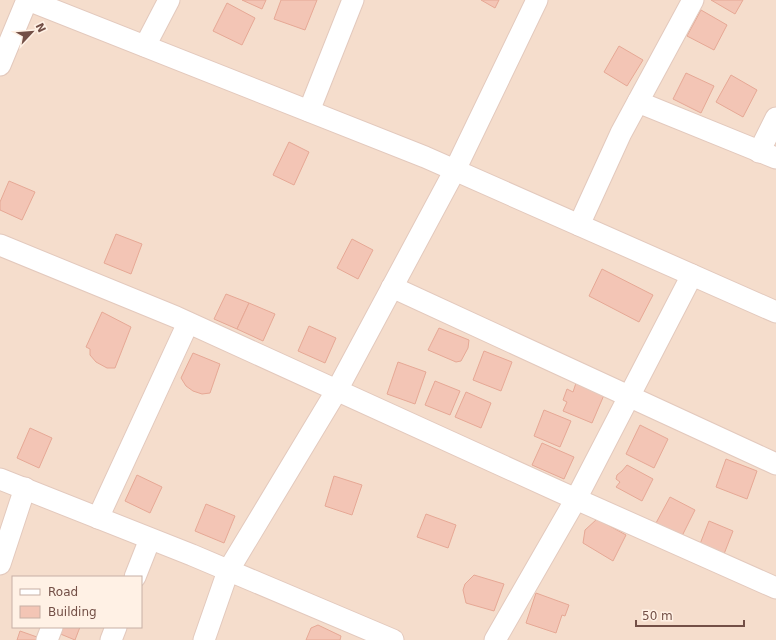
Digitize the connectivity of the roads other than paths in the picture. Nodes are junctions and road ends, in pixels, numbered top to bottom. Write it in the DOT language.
graph roads {
  1 [pos="27,0"];
  2 [pos="169,0"];
  3 [pos="353,0"];
  4 [pos="537,0"];
  5 [pos="693,0"];
  6 [pos="145,46"];
  7 [pos="0,66"];
  8 [pos="638,102"];
  9 [pos="309,111"];
  10 [pos="776,118"];
  11 [pos="768,155"];
  12 [pos="455,170"];
  13 [pos="579,225"];
  14 [pos="0,245"];
  15 [pos="692,275"];
  16 [pos="392,286"];
  17 [pos="776,312"];
  18 [pos="188,323"];
  19 [pos="337,390"];
  20 [pos="629,396"];
  21 [pos="776,464"];
  22 [pos="0,479"];
  23 [pos="25,488"];
  24 [pos="576,499"];
  25 [pos="98,518"];
  26 [pos="150,539"];
  27 [pos="0,564"];
  28 [pos="228,571"];
  29 [pos="135,576"];
  30 [pos="776,588"];
  31 [pos="52,628"];
  32 [pos="116,628"];
  33 [pos="47,640"];
  34 [pos="111,640"];
  35 [pos="204,640"];
  36 [pos="393,640"];
  37 [pos="495,640"];
  1 -- 6 [label="street"];
  1 -- 7 [label="street"];
  2 -- 6 [label="street"];
  3 -- 9 [label="street"];
  4 -- 12 [label="street"];
  5 -- 8 [label="street"];
  6 -- 9 [label="street"];
  8 -- 11 [label="street"];
  8 -- 13 [label="street"];
  9 -- 12 [label="street"];
  10 -- 11 [label="street"];
  12 -- 13 [label="street"];
  12 -- 16 [label="street"];
  13 -- 15 [label="street"];
  14 -- 18 [label="street"];
  15 -- 17 [label="street"];
  15 -- 20 [label="street"];
  16 -- 19 [label="street"];
  16 -- 20 [label="street"];
  18 -- 19 [label="street"];
  18 -- 25 [label="street"];
  19 -- 24 [label="street"];
  19 -- 28 [label="street"];
  20 -- 21 [label="street"];
  20 -- 24 [label="street"];
  22 -- 23 [label="street"];
  23 -- 25 [label="street"];
  23 -- 27 [label="street"];
  24 -- 30 [label="street"];
  24 -- 37 [label="street"];
  25 -- 26 [label="street"];
  26 -- 28 [label="street"];
  26 -- 29 [label="street"];
  28 -- 35 [label="street"];
  28 -- 36 [label="street"];
  31 -- 33 [label="street"];
  32 -- 34 [label="street"];
}
